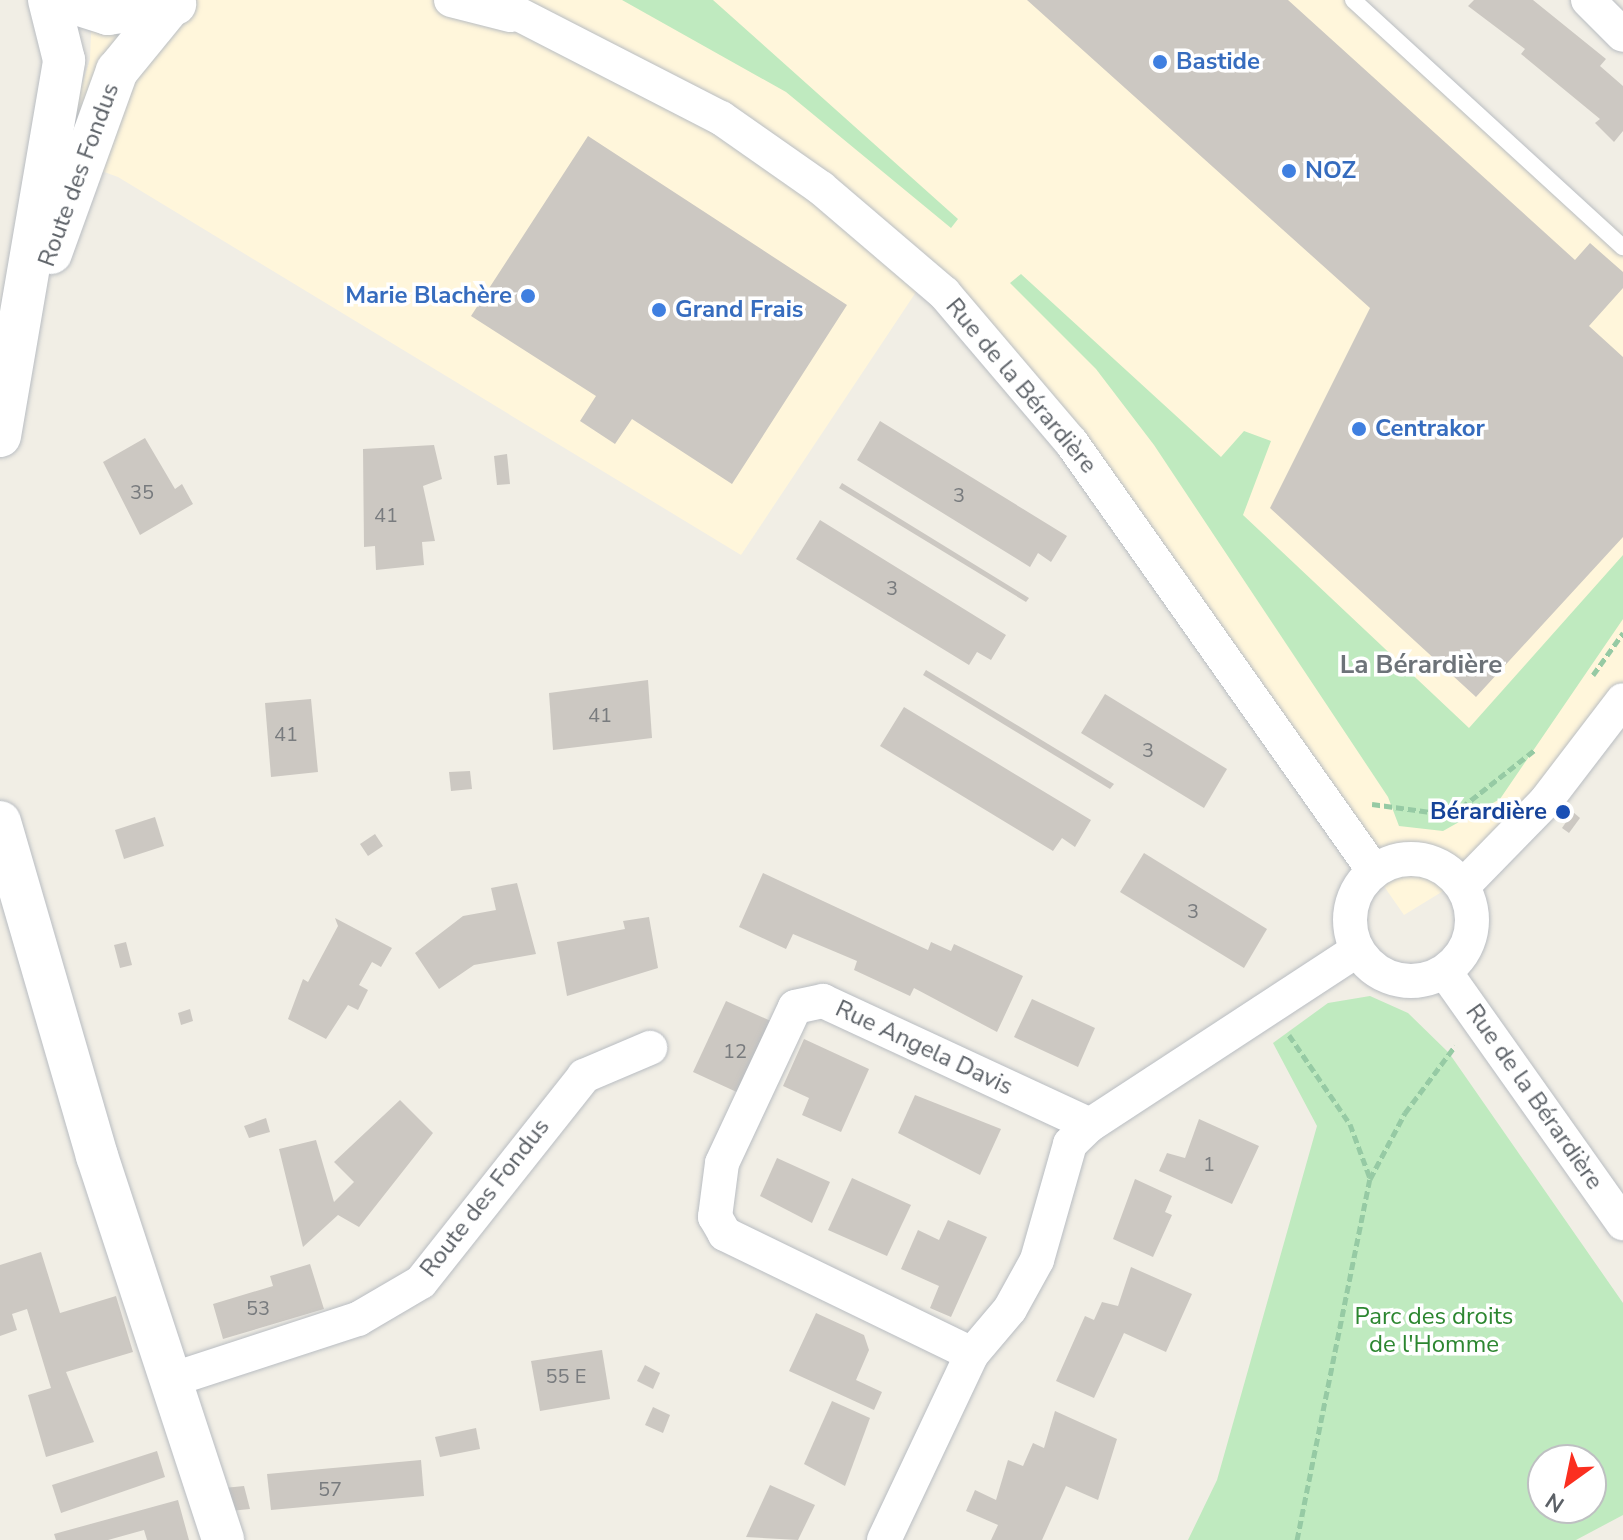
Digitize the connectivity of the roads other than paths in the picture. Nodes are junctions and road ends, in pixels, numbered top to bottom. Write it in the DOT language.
graph roads {
  1 [pos="49,0"];
  2 [pos="64,0"];
  3 [pos="451,0"];
  4 [pos="491,0"];
  5 [pos="1353,0"];
  6 [pos="1588,0"];
  7 [pos="176,3"];
  8 [pos="549,25"];
  9 [pos="1623,35"];
  10 [pos="1623,247"];
  11 [pos="13,360"];
  12 [pos="0,436"];
  13 [pos="1623,700"];
  14 [pos="0,822"];
  15 [pos="1374,871"];
  16 [pos="1463,886"];
  17 [pos="1357,950"];
  18 [pos="1445,972"];
  19 [pos="650,1048"];
  20 [pos="1090,1125"];
  21 [pos="1623,1223"];
  22 [pos="972,1354"];
  23 [pos="174,1379"];
  24 [pos="223,1540"];
  25 [pos="884,1540"];
  1 -- 11 [label="street, Route des Fondus"];
  2 -- 7 [label="street"];
  3 -- 8 [label="street, Rue de la Bérardière"];
  4 -- 8 [label="street, Rue de la Bérardière"];
  5 -- 10 [label="lane"];
  6 -- 9 [label="street"];
  7 -- 11 [label="street, Route des Fondus"];
  8 -- 15 [label="street, Rue de la Bérardière"];
  11 -- 12 [label="street, Route des Fondus"];
  13 -- 16 [label="street"];
  14 -- 23 [label="street"];
  15 -- 16 [label="street"];
  15 -- 17 [label="street"];
  16 -- 18 [label="street"];
  17 -- 18 [label="street"];
  17 -- 20 [label="street"];
  18 -- 21 [label="street, Rue de la Bérardière"];
  19 -- 23 [label="street, Route des Fondus"];
  20 -- 22 [label="street"];
  20 -- 22 [label="street, Rue Angela Davis"];
  22 -- 25 [label="street"];
  23 -- 24 [label="street"];
}
